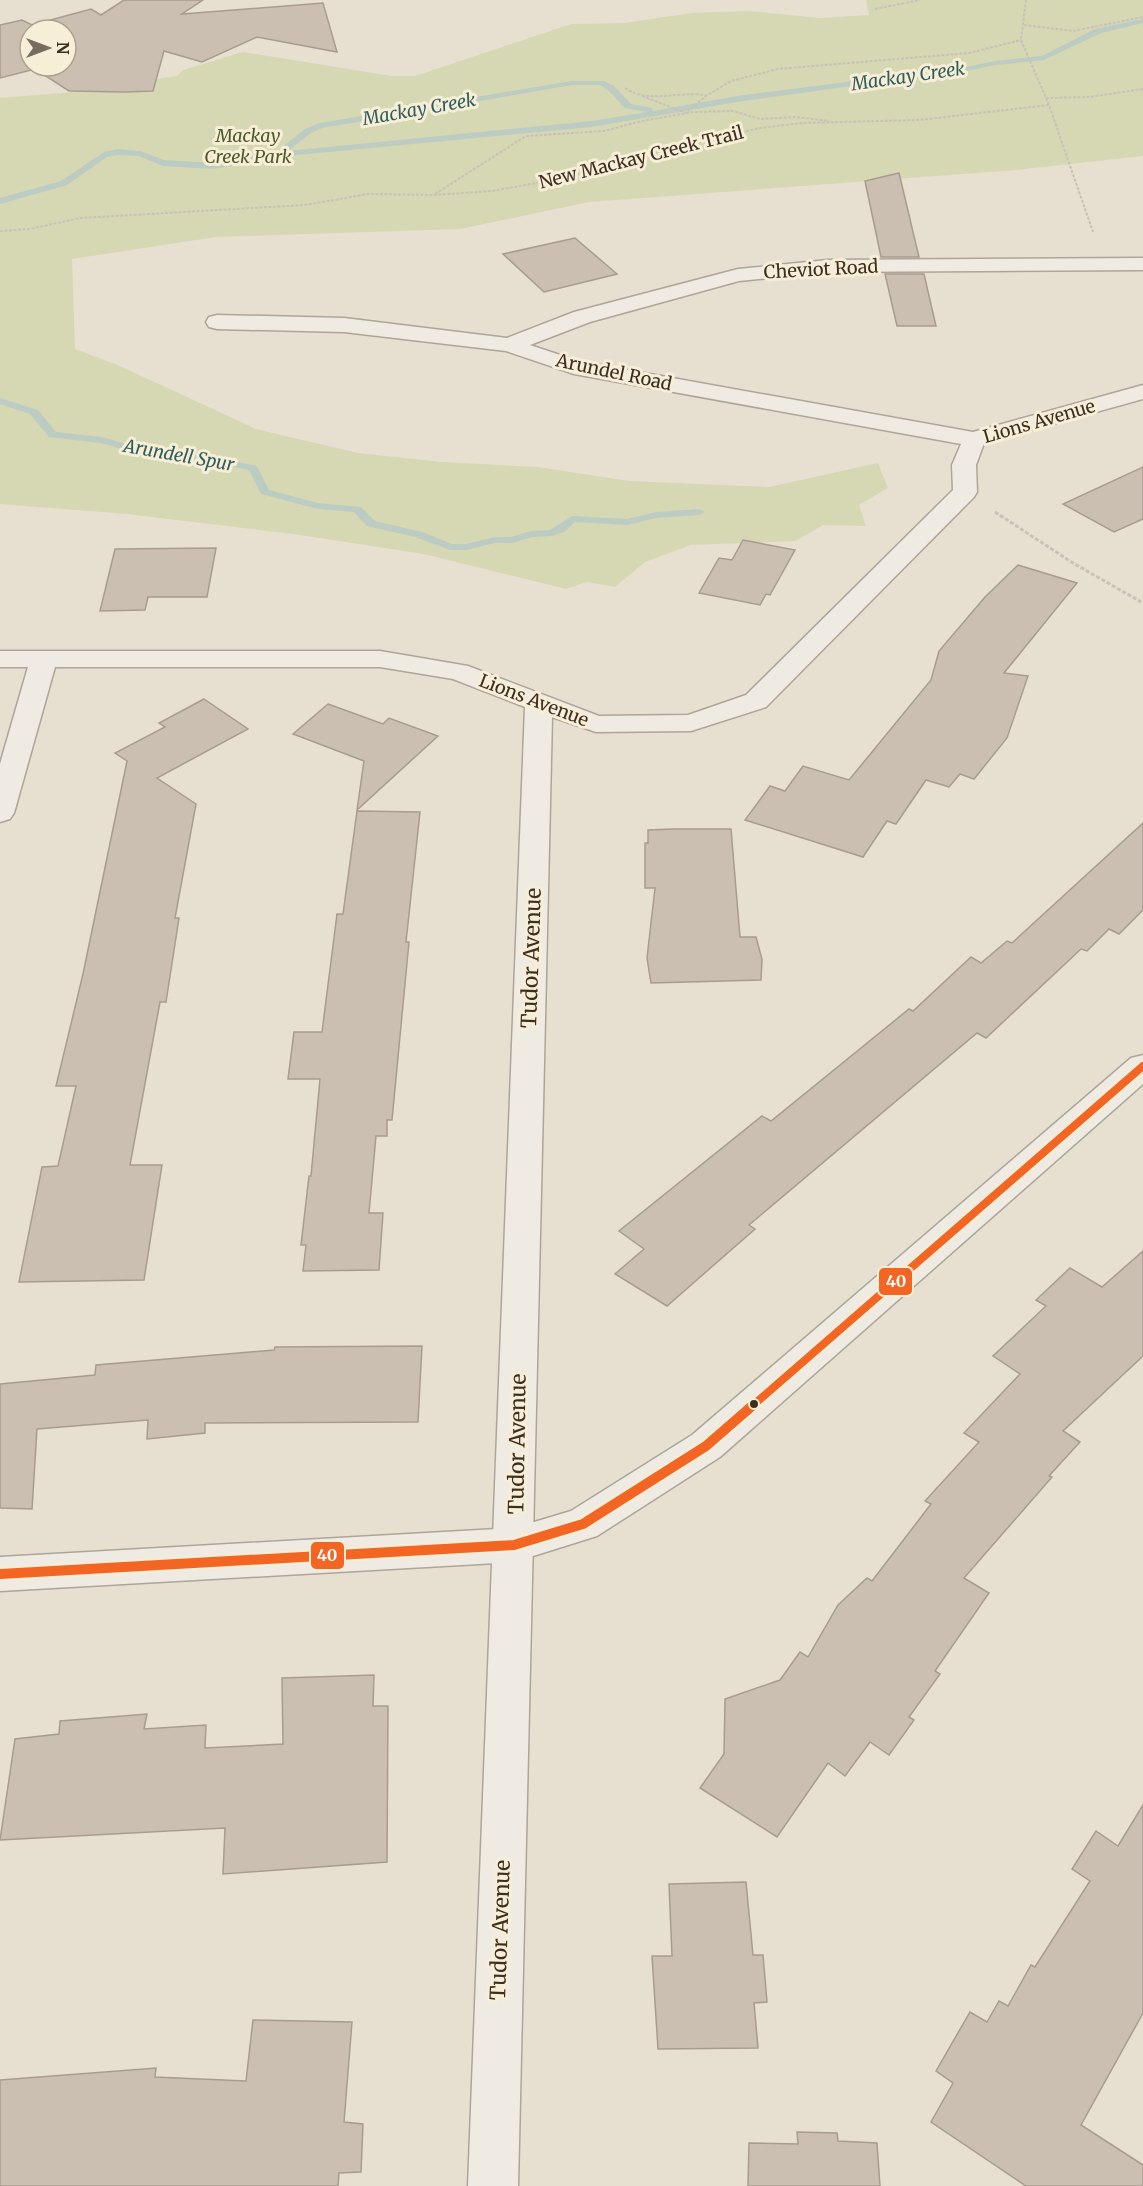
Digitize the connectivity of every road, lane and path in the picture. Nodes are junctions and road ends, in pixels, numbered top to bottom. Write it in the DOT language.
graph roads {
  1 [pos="920,0"];
  2 [pos="1026,0"];
  3 [pos="875,9"];
  4 [pos="1143,17"];
  5 [pos="1024,25"];
  6 [pos="1021,40"];
  7 [pos="625,88"];
  8 [pos="1143,89"];
  9 [pos="642,96"];
  10 [pos="706,96"];
  11 [pos="1046,98"];
  12 [pos="1049,105"];
  13 [pos="686,113"];
  14 [pos="848,123"];
  15 [pos="434,195"];
  16 [pos="0,231"];
  17 [pos="1104,264"];
  18 [pos="1143,264"];
  19 [pos="217,322"];
  20 [pos="509,345"];
  21 [pos="1143,392"];
  22 [pos="974,439"];
  23 [pos="965,492"];
  24 [pos="1143,603"];
  25 [pos="0,659"];
  26 [pos="44,659"];
  27 [pos="539,702"];
  28 [pos="0,813"];
  29 [pos="1143,1066"];
  30 [pos="514,1545"];
  31 [pos="0,1574"];
  32 [pos="493,2186"];
  1 -- 3 [label="path"];
  2 -- 5 [label="path"];
  4 -- 5 [label="path"];
  5 -- 6 [label="path"];
  6 -- 10 [label="path"];
  6 -- 11 [label="path"];
  7 -- 9 [label="path"];
  8 -- 11 [label="path"];
  9 -- 10 [label="path"];
  9 -- 13 [label="path"];
  10 -- 13 [label="path"];
  11 -- 12 [label="path"];
  12 -- 14 [label="path"];
  12 -- 17 [label="path"];
  13 -- 14 [label="path"];
  13 -- 15 [label="path"];
  14 -- 15 [label="path, New Mackay Creek Trail"];
  15 -- 16 [label="path, New Mackay Creek Trail"];
  17 -- 18 [label="street, Cheviot Road"];
  17 -- 20 [label="street, Cheviot Road"];
  19 -- 20 [label="street, Arundel Road"];
  20 -- 22 [label="street, Arundel Road"];
  21 -- 22 [label="street, Lions Avenue"];
  22 -- 23 [label="street, Lions Avenue"];
  23 -- 24 [label="path"];
  23 -- 27 [label="street, Lions Avenue"];
  25 -- 26 [label="street, Lions Avenue"];
  26 -- 27 [label="street, Lions Avenue"];
  26 -- 28 [label="street"];
  27 -- 30 [label="street, Tudor Avenue"];
  29 -- 30 [label="street"];
  30 -- 31 [label="street"];
  30 -- 32 [label="street, Tudor Avenue"];
}
